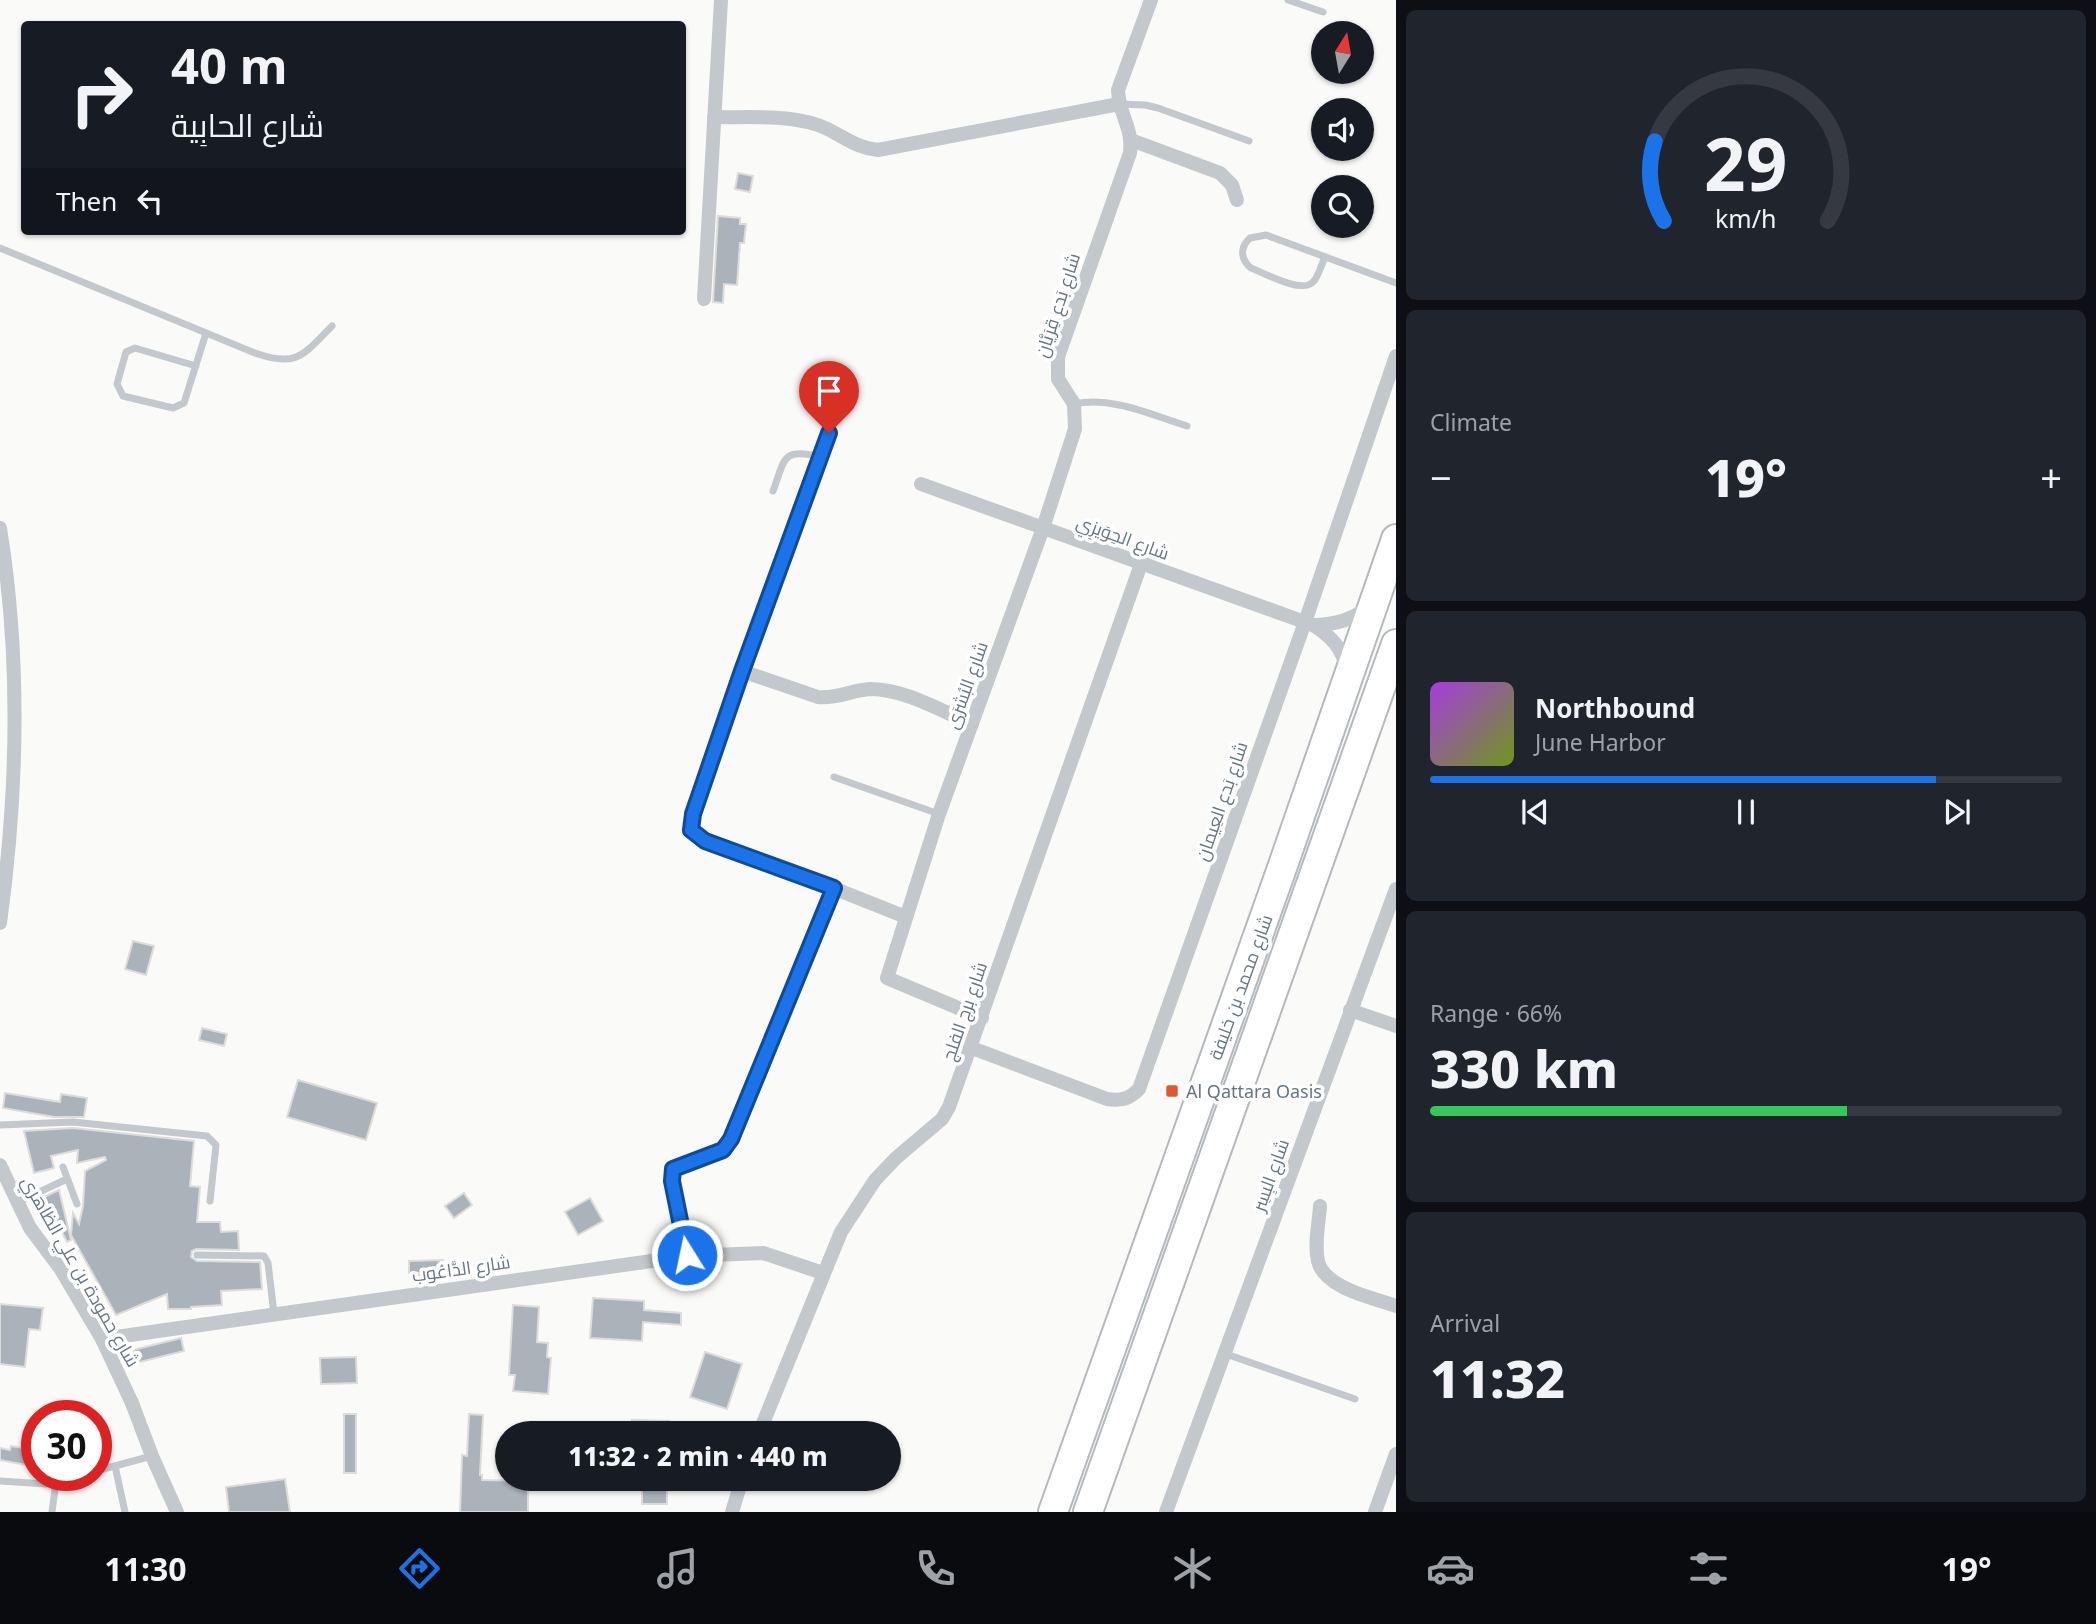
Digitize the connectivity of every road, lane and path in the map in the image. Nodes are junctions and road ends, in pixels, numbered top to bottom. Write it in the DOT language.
graph roads {
  1 [pos="721,0"];
  2 [pos="1151,0"];
  3 [pos="1288,0"];
  4 [pos="1323,12"];
  5 [pos="1119,104"];
  6 [pos="714,117"];
  7 [pos="1131,140"];
  8 [pos="1249,141"];
  9 [pos="1237,200"];
  10 [pos="0,248"];
  11 [pos="1325,257"];
  12 [pos="1396,283"];
  13 [pos="704,299"];
  14 [pos="331,326"];
  15 [pos="206,333"];
  16 [pos="1396,356"];
  17 [pos="196,366"];
  18 [pos="1074,404"];
  19 [pos="1187,426"];
  20 [pos="829,433"];
  21 [pos="820,457"];
  22 [pos="920,484"];
  23 [pos="773,491"];
  24 [pos="0,528"];
  25 [pos="1044,528"];
  26 [pos="1396,539"];
  27 [pos="1141,564"];
  28 [pos="1373,604"];
  29 [pos="1309,623"];
  30 [pos="1396,644"];
  31 [pos="742,671"];
  32 [pos="1348,679"];
  33 [pos="972,724"];
  34 [pos="834,777"];
  35 [pos="939,814"];
  36 [pos="834,888"];
  37 [pos="1396,889"];
  38 [pos="906,917"];
  39 [pos="0,923"];
  40 [pos="1350,1010"];
  41 [pos="982,1018"];
  42 [pos="1396,1026"];
  43 [pos="972,1048"];
  44 [pos="0,1125"];
  45 [pos="0,1165"];
  46 [pos="63,1167"];
  47 [pos="67,1179"];
  48 [pos="210,1201"];
  49 [pos="17,1203"];
  50 [pos="77,1205"];
  51 [pos="1320,1206"];
  52 [pos="197,1255"];
  53 [pos="687,1255"];
  54 [pos="823,1273"];
  55 [pos="1396,1306"];
  56 [pos="274,1314"];
  57 [pos="102,1339"];
  58 [pos="1226,1354"];
  59 [pos="1355,1399"];
  60 [pos="764,1421"];
  61 [pos="1396,1454"];
  62 [pos="152,1456"];
  63 [pos="115,1466"];
  64 [pos="112,1467"];
  65 [pos="0,1481"];
  66 [pos="21,1483"];
  67 [pos="54,1491"];
  68 [pos="738,1491"];
  69 [pos="51,1512"];
  70 [pos="125,1512"];
  71 [pos="177,1512"];
  72 [pos="732,1512"];
  73 [pos="1053,1512"];
  74 [pos="1088,1512"];
  75 [pos="1166,1512"];
  76 [pos="1375,1512"];
  1 -- 6 [label="street"];
  2 -- 5 [label="street"];
  3 -- 4 [label="lane"];
  5 -- 6 [label="street"];
  5 -- 7 [label="street"];
  5 -- 8 [label="lane"];
  6 -- 13 [label="street"];
  7 -- 9 [label="street"];
  7 -- 18 [label="street, شارع بَدع قِرَيَّان"];
  10 -- 15 [label="lane"];
  11 -- 11 [label="lane"];
  11 -- 12 [label="lane"];
  14 -- 15 [label="lane"];
  15 -- 17 [label="lane"];
  16 -- 29 [label="street, شارع بَدع العِيمان"];
  17 -- 17 [label="lane"];
  18 -- 19 [label="lane"];
  18 -- 25 [label="street, شارع البُشرَى"];
  20 -- 21 [label="street"];
  21 -- 23 [label="lane"];
  21 -- 31 [label="street"];
  22 -- 25 [label="street, شارع الحِوَيزِي"];
  24 -- 39 [label="street"];
  25 -- 27 [label="street, شارع الحِوَيزِي"];
  25 -- 33 [label="street, شارع البُشرَى"];
  26 -- 28 [label="highway, شارع محمد بن خليفة"];
  27 -- 29 [label="street, شارع الحِوَيزِي"];
  27 -- 41 [label="street, شارع برج الفلج"];
  28 -- 29 [label="street, شارع الحِوَيزِي"];
  28 -- 32 [label="highway, شارع محمد بن خليفة"];
  29 -- 32 [label="street, شارع الحِوَيزِي"];
  29 -- 43 [label="street, شارع بَدع العِيمان"];
  30 -- 74 [label="highway, شارع محمد بن خليفة"];
  31 -- 33 [label="street"];
  31 -- 36 [label="street"];
  32 -- 73 [label="highway, شارع محمد بن خليفة"];
  33 -- 35 [label="street, شارع البُشرَى"];
  34 -- 35 [label="lane"];
  35 -- 38 [label="street, شارع البُشرَى"];
  36 -- 38 [label="street"];
  36 -- 53 [label="street"];
  37 -- 40 [label="street, شارع البِسِر"];
  38 -- 41 [label="street, شارع البُشرَى"];
  40 -- 42 [label="street"];
  40 -- 58 [label="street, شارع البِسِر"];
  41 -- 43 [label="street, شارع برج الفلج"];
  43 -- 54 [label="street, شارع برج الفلج"];
  44 -- 48 [label="lane"];
  45 -- 49 [label="street, شارع حمودة بن علي الظاهري"];
  46 -- 47 [label="lane"];
  47 -- 49 [label="lane"];
  47 -- 50 [label="lane"];
  49 -- 57 [label="street, شارع حمودة بن علي الظاهري"];
  51 -- 55 [label="street"];
  52 -- 56 [label="lane"];
  53 -- 54 [label="street, شارع الدَّاعُوب"];
  53 -- 56 [label="street, شارع الدَّاعُوب"];
  54 -- 60 [label="street, شارع برج الفلج"];
  56 -- 57 [label="street, شارع الدَّاعُوب"];
  57 -- 62 [label="street, شارع حمودة بن علي الظاهري"];
  58 -- 59 [label="lane"];
  58 -- 75 [label="street, شارع البِسِر"];
  61 -- 76 [label="street"];
  62 -- 63 [label="lane"];
  62 -- 71 [label="street, شارع حمودة بن علي الظاهري"];
  63 -- 64 [label="lane"];
  63 -- 70 [label="lane"];
  65 -- 66 [label="lane"];
  67 -- 69 [label="lane"];
  68 -- 72 [label="street"];
}
